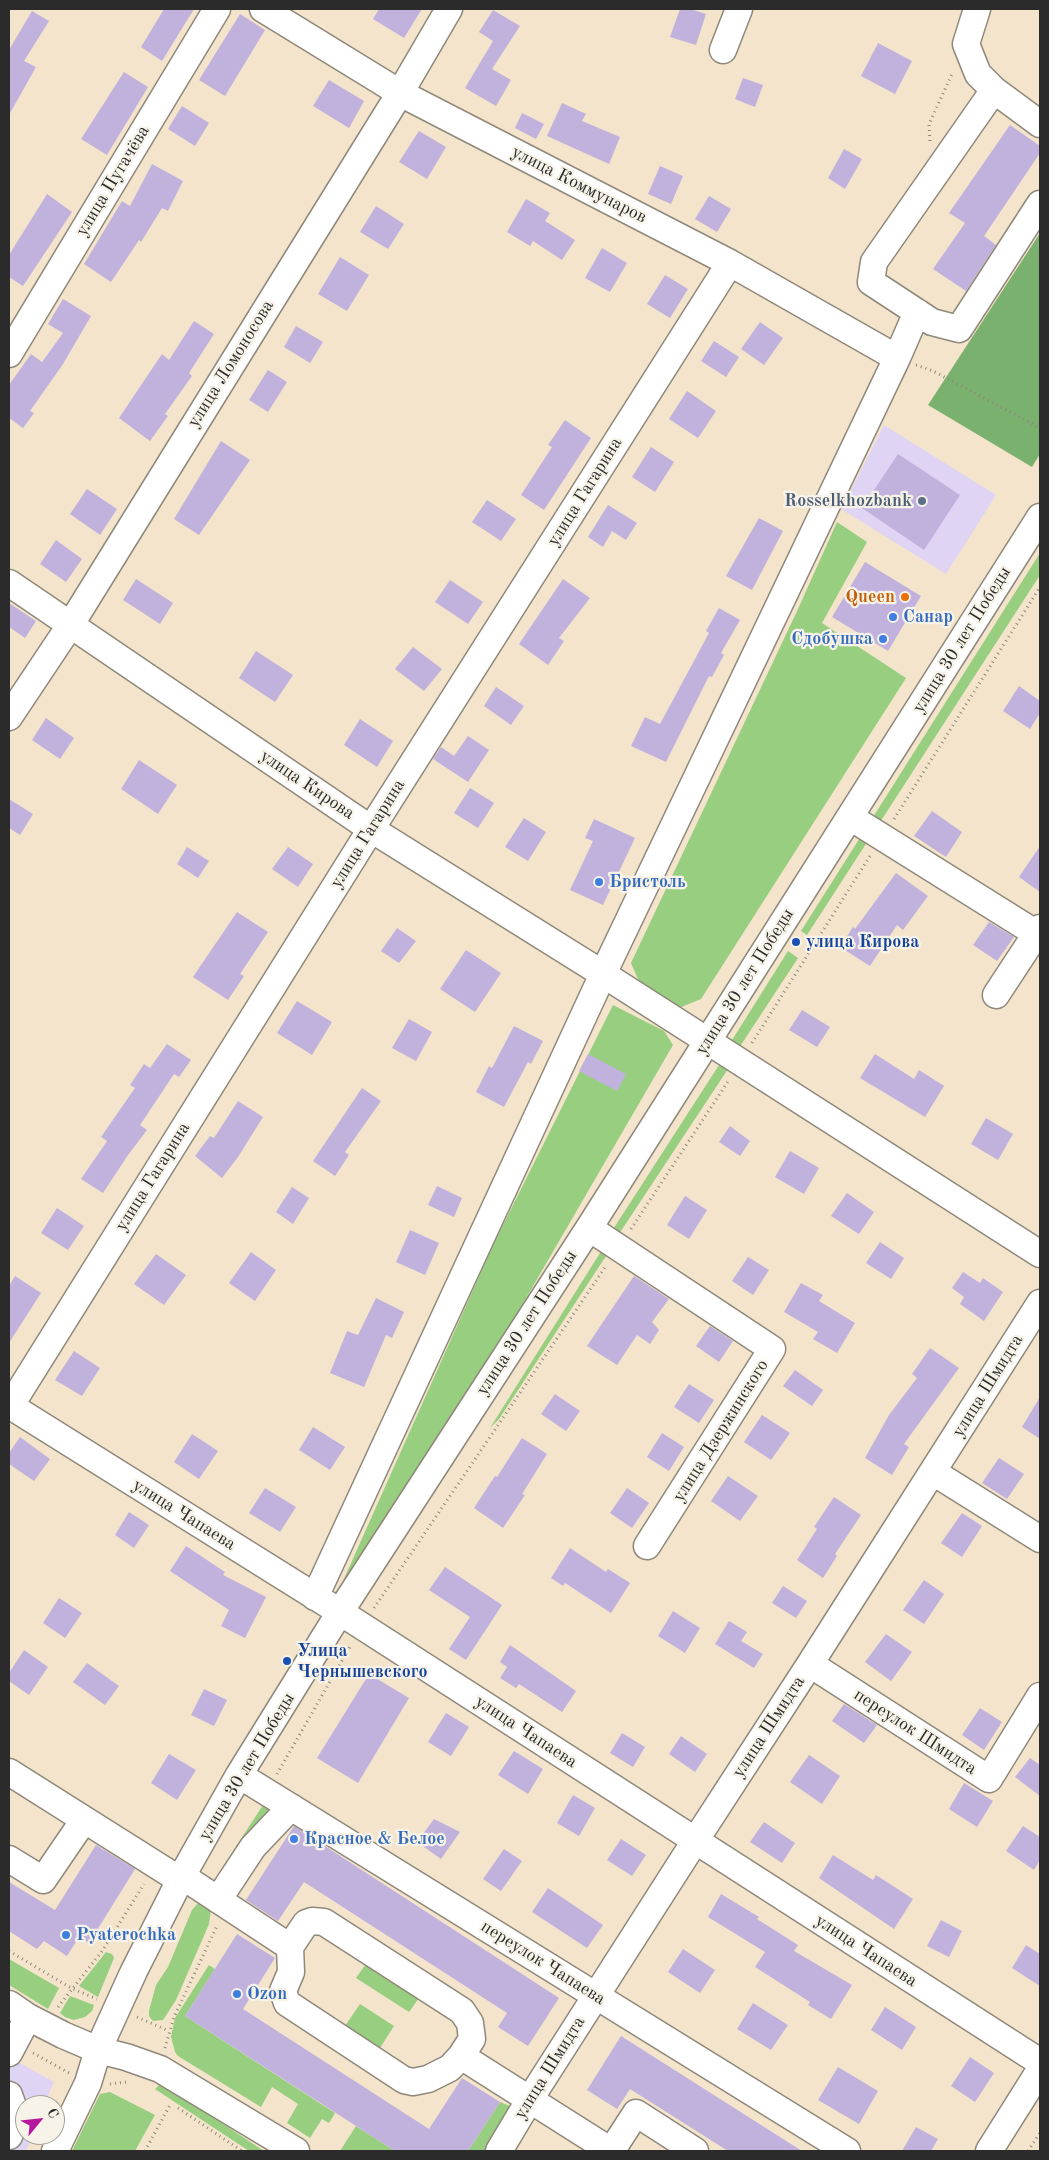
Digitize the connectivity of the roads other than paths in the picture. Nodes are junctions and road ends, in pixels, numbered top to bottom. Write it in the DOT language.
graph roads {
  1 [pos="217,9"];
  2 [pos="263,9"];
  3 [pos="449,9"];
  4 [pos="739,9"];
  5 [pos="976,9"];
  6 [pos="723,50"];
  7 [pos="994,90"];
  8 [pos="400,93"];
  9 [pos="1040,124"];
  10 [pos="1040,204"];
  11 [pos="730,262"];
  12 [pos="917,312"];
  13 [pos="9,354"];
  14 [pos="897,358"];
  15 [pos="1040,517"];
  16 [pos="9,584"];
  17 [pos="71,624"];
  18 [pos="9,717"];
  19 [pos="850,817"];
  20 [pos="371,829"];
  21 [pos="1038,931"];
  22 [pos="603,974"];
  23 [pos="996,995"];
  24 [pos="707,1042"];
  25 [pos="589,1228"];
  26 [pos="1040,1254"];
  27 [pos="1040,1303"];
  28 [pos="9,1406"];
  29 [pos="933,1472"];
  30 [pos="1040,1539"];
  31 [pos="647,1546"];
  32 [pos="315,1597"];
  33 [pos="340,1612"];
  34 [pos="810,1664"];
  35 [pos="1040,1696"];
  36 [pos="9,1772"];
  37 [pos="239,1775"];
  38 [pos="291,1807"];
  39 [pos="84,1820"];
  40 [pos="694,1840"];
  41 [pos="9,1859"];
  42 [pos="175,1875"];
  43 [pos="221,1902"];
  44 [pos="290,1947"];
  45 [pos="596,1996"];
  46 [pos="18,2010"];
  47 [pos="11,2049"];
  48 [pos="98,2050"];
  49 [pos="462,2056"];
  50 [pos="1040,2062"];
  51 [pos="1040,2070"];
  52 [pos="9,2095"];
  53 [pos="530,2099"];
  54 [pos="9,2136"];
  55 [pos="55,2151"];
  56 [pos="296,2151"];
  57 [pos="498,2151"];
  58 [pos="611,2151"];
  59 [pos="695,2151"];
  60 [pos="847,2151"];
  61 [pos="989,2151"];
  1 -- 13 [label="street, улица Пугачёва"];
  2 -- 8 [label="street, улица Коммунаров"];
  3 -- 8 [label="street, улица Ломоносова"];
  4 -- 6 [label="street"];
  5 -- 7 [label="street"];
  7 -- 9 [label="street"];
  7 -- 12 [label="street"];
  8 -- 11 [label="street, улица Коммунаров"];
  8 -- 17 [label="street, улица Ломоносова"];
  10 -- 12 [label="street"];
  11 -- 14 [label="street, улица Коммунаров"];
  11 -- 20 [label="street, улица Гагарина"];
  12 -- 14 [label="street"];
  14 -- 22 [label="street"];
  15 -- 19 [label="street, улица 30 лет Победы"];
  16 -- 17 [label="street, улица Кирова"];
  17 -- 18 [label="street, улица Ломоносова"];
  17 -- 20 [label="street, улица Кирова"];
  19 -- 21 [label="street"];
  19 -- 24 [label="street, улица 30 лет Победы"];
  20 -- 22 [label="street, улица Кирова"];
  20 -- 28 [label="street, улица Гагарина"];
  21 -- 23 [label="street"];
  22 -- 24 [label="street, улица Кирова"];
  22 -- 32 [label="street"];
  24 -- 25 [label="street, улица 30 лет Победы"];
  24 -- 26 [label="street, улица Кирова"];
  25 -- 31 [label="street, улица Дзержинского"];
  25 -- 33 [label="street, улица 30 лет Победы"];
  27 -- 29 [label="street, улица Шмидта"];
  28 -- 32 [label="street, улица Чапаева"];
  29 -- 30 [label="street"];
  29 -- 34 [label="street, улица Шмидта"];
  32 -- 33 [label="street, улица Чапаева"];
  33 -- 37 [label="street, улица 30 лет Победы"];
  33 -- 40 [label="street, улица Чапаева"];
  34 -- 35 [label="street, переулок Шмидта"];
  34 -- 40 [label="street, улица Шмидта"];
  36 -- 39 [label="street"];
  37 -- 38 [label="street, переулок Чапаева"];
  37 -- 42 [label="street, улица 30 лет Победы"];
  38 -- 43 [label="street"];
  38 -- 45 [label="street, переулок Чапаева"];
  39 -- 41 [label="street"];
  39 -- 42 [label="street"];
  40 -- 45 [label="street, улица Шмидта"];
  40 -- 50 [label="street, улица Чапаева"];
  42 -- 43 [label="street"];
  42 -- 48 [label="street, улица 30 лет Победы"];
  43 -- 44 [label="street"];
  44 -- 49 [label="street"];
  44 -- 49 [label="street"];
  45 -- 53 [label="street, улица Шмидта"];
  45 -- 60 [label="street, переулок Чапаева"];
  46 -- 47 [label="street"];
  46 -- 48 [label="street"];
  48 -- 55 [label="street, улица 30 лет Победы"];
  48 -- 56 [label="street"];
  49 -- 53 [label="street"];
  51 -- 61 [label="street"];
  52 -- 54 [label="street"];
  53 -- 57 [label="street, улица Шмидта"];
  53 -- 58 [label="street"];
  58 -- 59 [label="street"];
}
